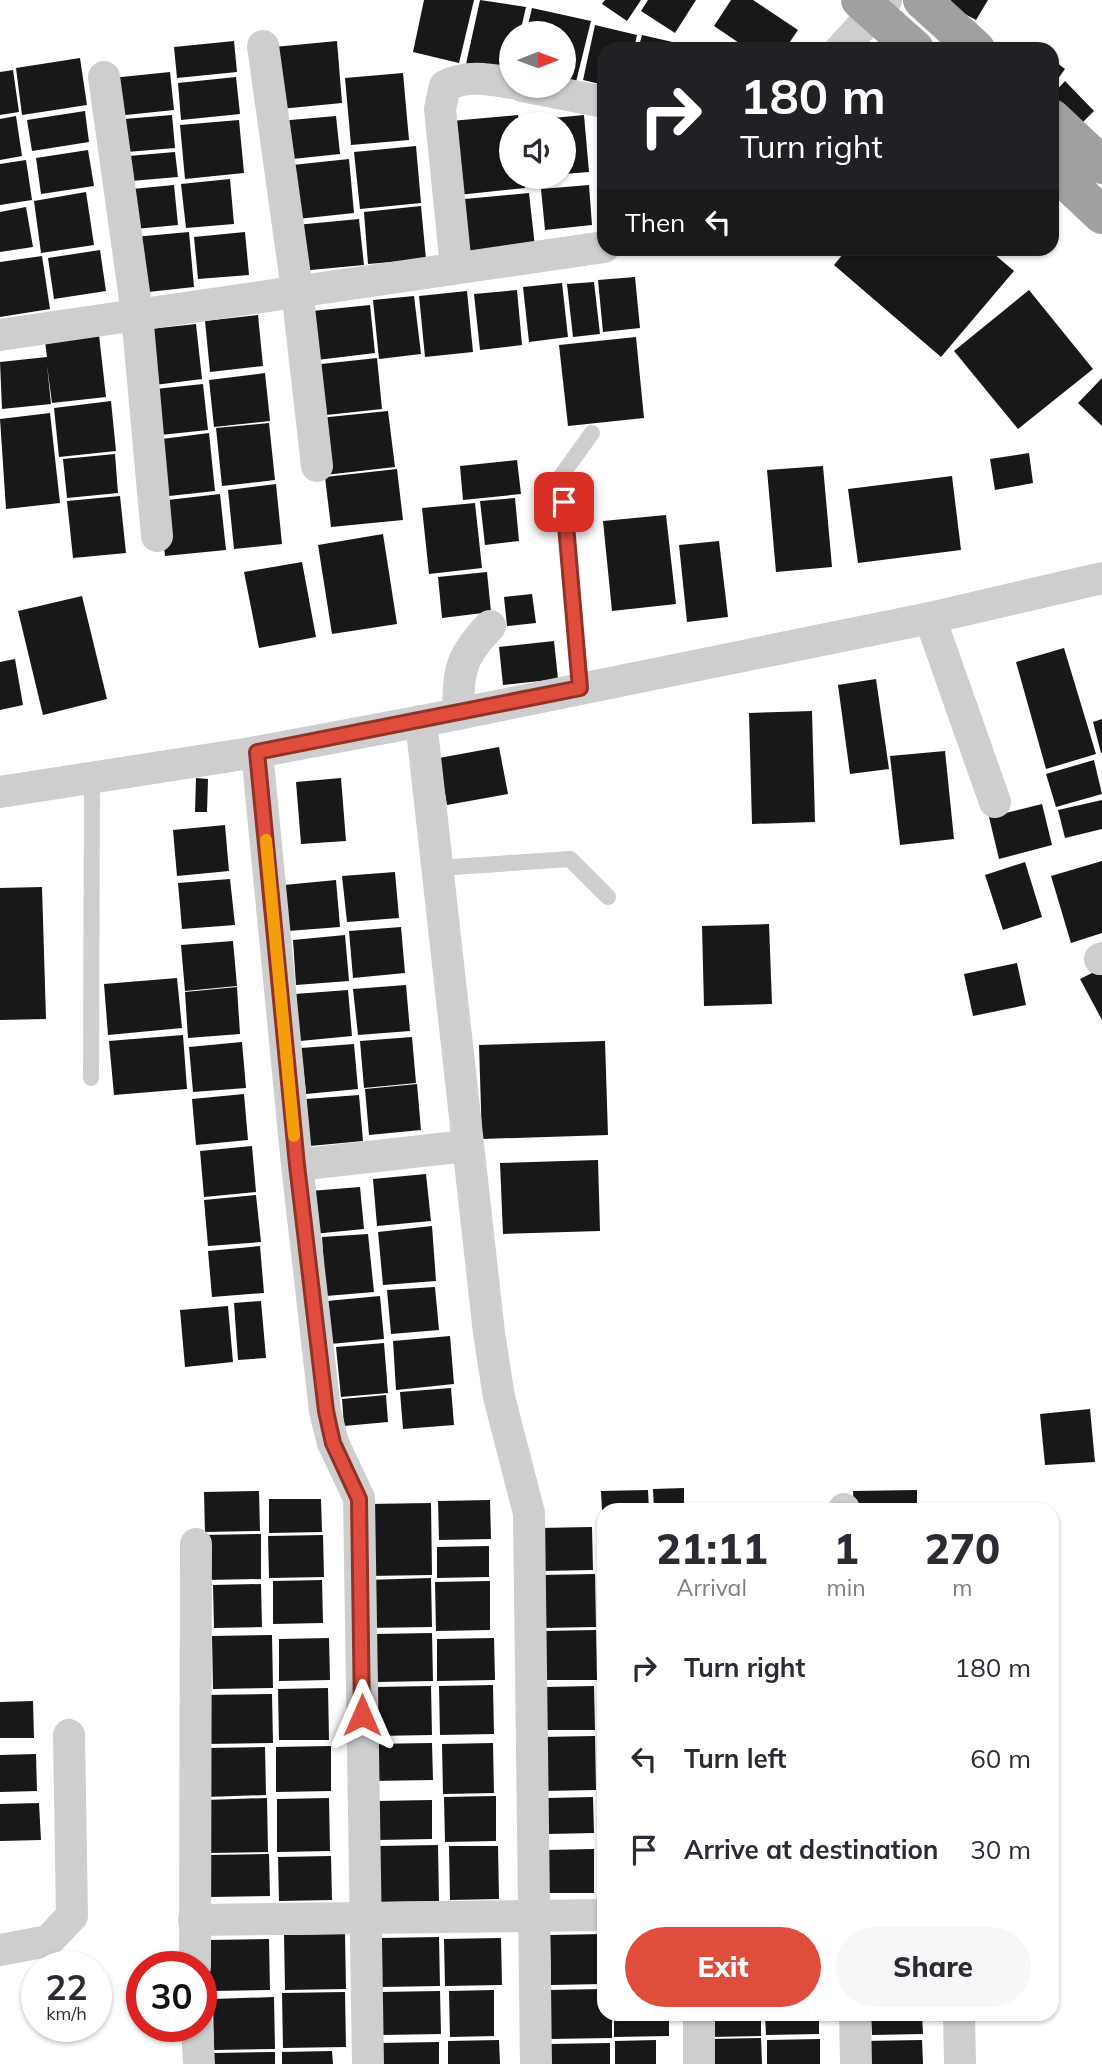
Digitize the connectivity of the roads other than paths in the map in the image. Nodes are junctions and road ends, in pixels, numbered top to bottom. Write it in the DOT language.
graph roads {
  1 [pos="922,0"];
  2 [pos="873,5"];
  3 [pos="846,42"];
  4 [pos="908,42"];
  5 [pos="968,42"];
  6 [pos="263,46"];
  7 [pos="104,77"];
  8 [pos="499,81"];
  9 [pos="576,97"];
  10 [pos="597,101"];
  11 [pos="1059,123"];
  12 [pos="1096,150"];
  13 [pos="1059,175"];
  14 [pos="1102,215"];
  15 [pos="597,248"];
  16 [pos="456,267"];
  17 [pos="297,290"];
  18 [pos="137,314"];
  19 [pos="0,335"];
  20 [pos="592,433"];
  21 [pos="317,466"];
  22 [pos="158,537"];
  23 [pos="1102,578"];
  24 [pos="930,618"];
  25 [pos="490,626"];
  26 [pos="580,688"];
  27 [pos="458,714"];
  28 [pos="421,721"];
  29 [pos="257,752"];
  30 [pos="92,779"];
  31 [pos="0,792"];
  32 [pos="995,802"];
  33 [pos="439,868"];
  34 [pos="608,897"];
  35 [pos="91,1078"];
  36 [pos="466,1146"];
  37 [pos="297,1165"];
  38 [pos="196,1544"];
  39 [pos="69,1735"];
  40 [pos="597,1915"];
  41 [pos="536,1917"];
  42 [pos="365,1918"];
  43 [pos="194,1920"];
  44 [pos="0,1950"];
  45 [pos="195,1951"];
  46 [pos="699,2021"];
  47 [pos="855,2021"];
  48 [pos="959,2021"];
  49 [pos="198,2042"];
  50 [pos="199,2064"];
  51 [pos="368,2064"];
  52 [pos="536,2064"];
  53 [pos="699,2064"];
  54 [pos="856,2064"];
  55 [pos="960,2064"];
  1 -- 5 [label="highway"];
  2 -- 3 [label="street"];
  2 -- 4 [label="highway"];
  6 -- 17 [label="street"];
  7 -- 18 [label="street"];
  8 -- 16 [label="street"];
  9 -- 10 [label="street"];
  11 -- 12 [label="highway"];
  13 -- 14 [label="highway"];
  15 -- 16 [label="street"];
  16 -- 17 [label="street"];
  17 -- 18 [label="street"];
  17 -- 21 [label="street"];
  18 -- 19 [label="street"];
  18 -- 22 [label="street"];
  20 -- 26 [label="lane"];
  23 -- 24 [label="street"];
  24 -- 26 [label="street"];
  24 -- 32 [label="street"];
  25 -- 27 [label="street"];
  26 -- 27 [label="street"];
  27 -- 28 [label="street"];
  28 -- 29 [label="street"];
  28 -- 33 [label="street"];
  29 -- 30 [label="street"];
  29 -- 37 [label="street"];
  30 -- 31 [label="street"];
  30 -- 35 [label="lane"];
  33 -- 34 [label="lane"];
  33 -- 36 [label="street"];
  36 -- 37 [label="street"];
  36 -- 41 [label="street"];
  37 -- 42 [label="street"];
  38 -- 43 [label="street"];
  39 -- 44 [label="street"];
  40 -- 41 [label="street"];
  41 -- 42 [label="street"];
  41 -- 52 [label="street"];
  42 -- 43 [label="street"];
  42 -- 51 [label="street"];
  43 -- 45 [label="street"];
  46 -- 53 [label="street"];
  47 -- 54 [label="street"];
  48 -- 55 [label="street"];
  49 -- 50 [label="street"];
}
